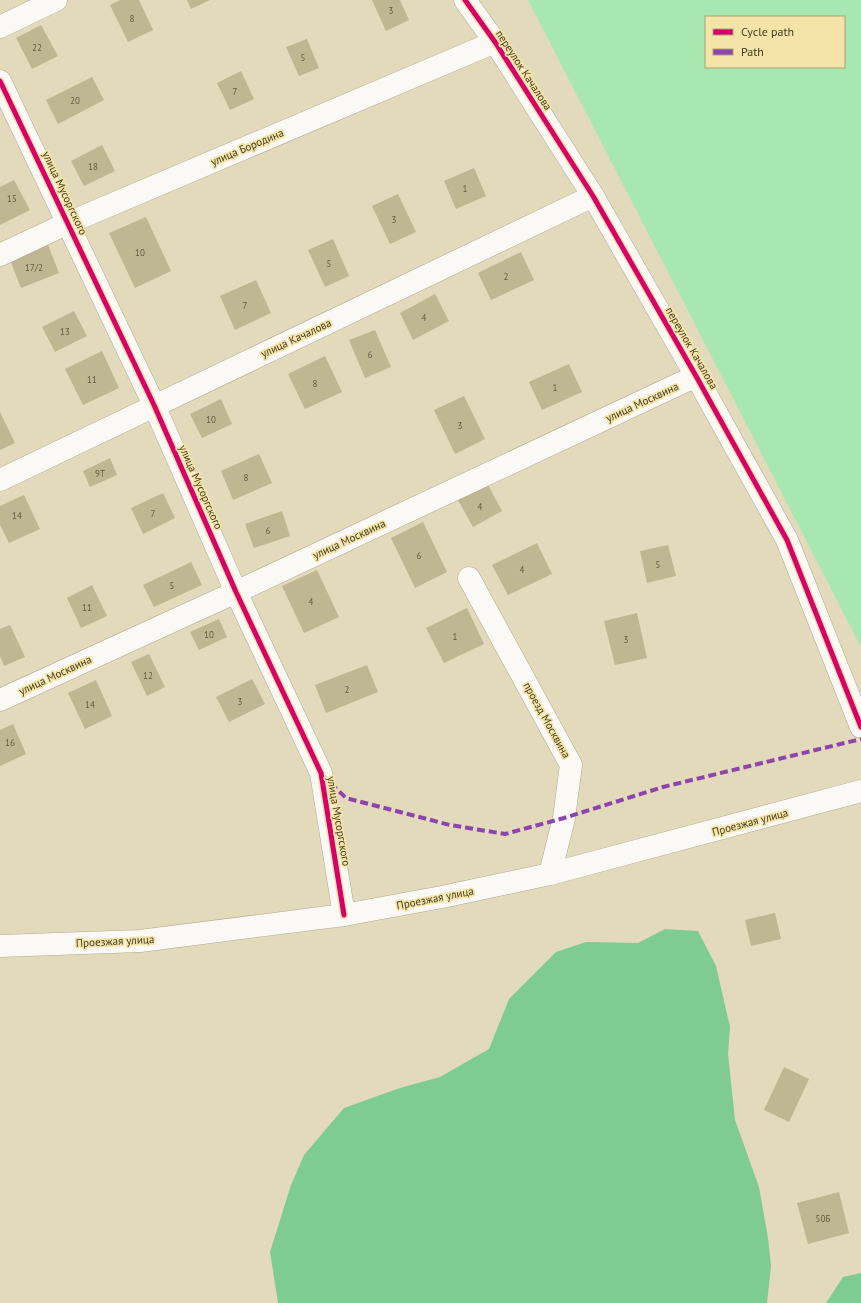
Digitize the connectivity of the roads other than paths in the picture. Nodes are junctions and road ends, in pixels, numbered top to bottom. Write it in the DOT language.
graph roads {
  1 [pos="56,0"];
  2 [pos="465,0"];
  3 [pos="0,27"];
  4 [pos="495,42"];
  5 [pos="0,81"];
  6 [pos="593,196"];
  7 [pos="68,222"];
  8 [pos="0,255"];
  9 [pos="696,376"];
  10 [pos="154,405"];
  11 [pos="0,480"];
  12 [pos="469,578"];
  13 [pos="236,592"];
  14 [pos="0,700"];
  15 [pos="861,727"];
  16 [pos="861,791"];
  17 [pos="550,874"];
  18 [pos="344,914"];
  19 [pos="0,946"];
  1 -- 3 [label="street"];
  2 -- 4 [label="street, переулок Качалова"];
  4 -- 6 [label="street, переулок Качалова"];
  4 -- 7 [label="street, улица Бородина"];
  5 -- 7 [label="street, улица Мусоргского"];
  6 -- 9 [label="street, переулок Качалова"];
  6 -- 10 [label="street, улица Качалова"];
  7 -- 8 [label="street, улица Бородина"];
  7 -- 10 [label="street, улица Мусоргского"];
  9 -- 13 [label="street, улица Москвина"];
  9 -- 15 [label="street, переулок Качалова"];
  10 -- 11 [label="street, улица Качалова"];
  10 -- 13 [label="street, улица Мусоргского"];
  12 -- 17 [label="street, проезд Москвина"];
  13 -- 14 [label="street, улица Москвина"];
  13 -- 18 [label="street, улица Мусоргского"];
  16 -- 17 [label="street, Проезжая улица"];
  17 -- 18 [label="street, Проезжая улица"];
  18 -- 19 [label="street, Проезжая улица"];
}
